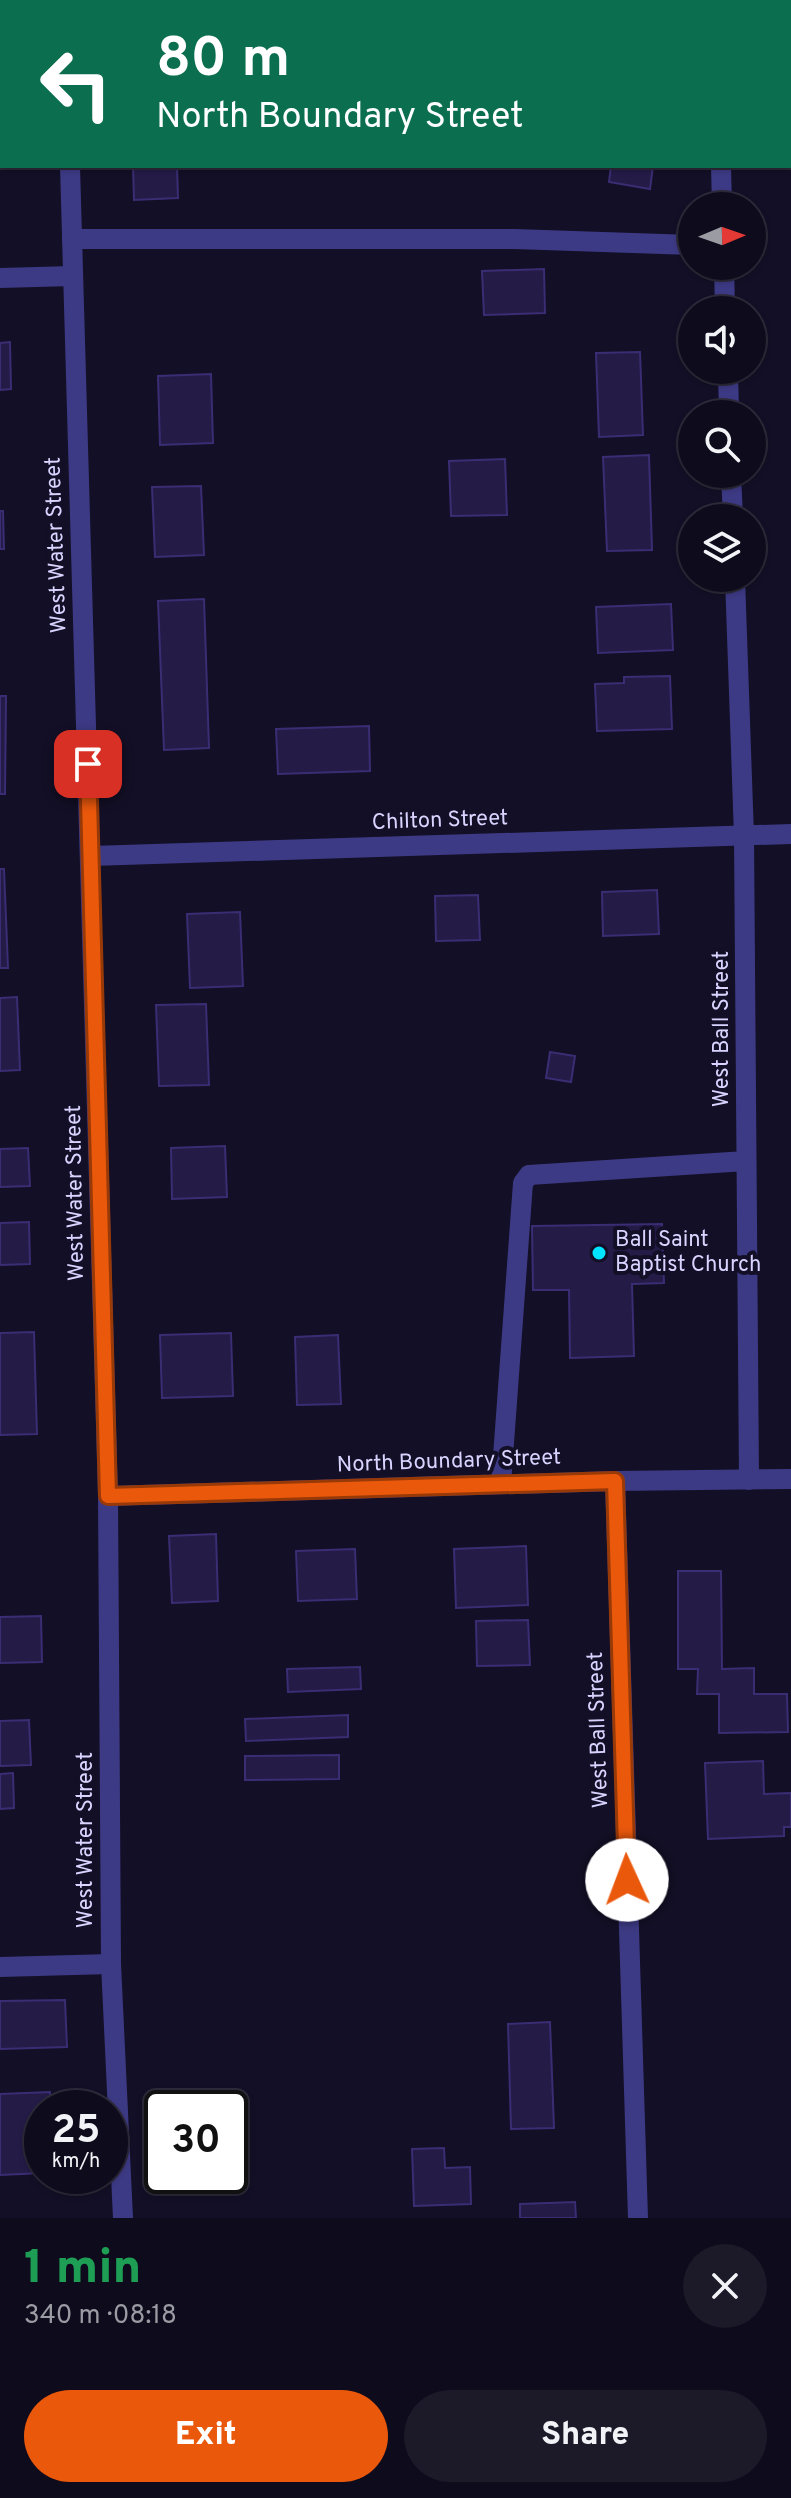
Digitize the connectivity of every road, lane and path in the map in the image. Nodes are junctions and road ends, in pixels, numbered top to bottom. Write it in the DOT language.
graph roads {
  1 [pos="70,168"];
  2 [pos="721,168"];
  3 [pos="722,192"];
  4 [pos="72,239"];
  5 [pos="678,245"];
  6 [pos="73,276"];
  7 [pos="0,278"];
  8 [pos="735,592"];
  9 [pos="791,834"];
  10 [pos="744,836"];
  11 [pos="91,856"];
  12 [pos="746,1161"];
  13 [pos="791,1479"];
  14 [pos="749,1480"];
  15 [pos="615,1481"];
  16 [pos="501,1484"];
  17 [pos="108,1496"];
  18 [pos="111,1964"];
  19 [pos="0,1967"];
  20 [pos="123,2218"];
  21 [pos="638,2218"];
  1 -- 4 [label="street, West Water Street"];
  2 -- 3 [label="street"];
  4 -- 5 [label="street"];
  4 -- 6 [label="street, West Water Street"];
  6 -- 7 [label="street"];
  6 -- 11 [label="street, West Water Street"];
  8 -- 10 [label="street, West Ball Street"];
  9 -- 10 [label="street, Chilton Street"];
  10 -- 11 [label="street, Chilton Street"];
  10 -- 12 [label="street, West Ball Street"];
  11 -- 17 [label="street, West Water Street"];
  12 -- 14 [label="street, West Ball Street"];
  12 -- 16 [label="street"];
  13 -- 14 [label="street, North Boundary Street"];
  14 -- 15 [label="street, North Boundary Street"];
  15 -- 16 [label="street, North Boundary Street"];
  15 -- 21 [label="street, West Ball Street"];
  16 -- 17 [label="street, North Boundary Street"];
  17 -- 18 [label="street, West Water Street"];
  18 -- 19 [label="street"];
  18 -- 20 [label="street, West Water Street"];
}
